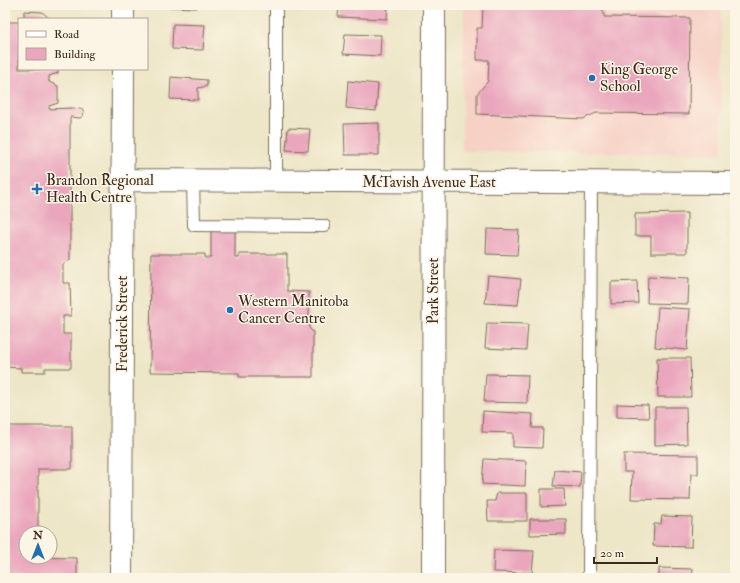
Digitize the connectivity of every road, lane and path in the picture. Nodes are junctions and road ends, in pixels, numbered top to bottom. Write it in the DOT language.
graph roads {
  1 [pos="123,5"];
  2 [pos="276,5"];
  3 [pos="434,5"];
  4 [pos="123,18"];
  5 [pos="123,70"];
  6 [pos="123,180"];
  7 [pos="193,180"];
  8 [pos="276,181"];
  9 [pos="433,182"];
  10 [pos="591,183"];
  11 [pos="735,183"];
  12 [pos="324,226"];
  13 [pos="121,578"];
  14 [pos="433,578"];
  15 [pos="589,578"];
  1 -- 4 [label="street"];
  2 -- 8 [label="lane"];
  3 -- 9 [label="street, Park Street"];
  5 -- 6 [label="street, Frederick Street"];
  6 -- 7 [label="street, McTavish Avenue East"];
  6 -- 13 [label="street, Frederick Street"];
  7 -- 8 [label="street, McTavish Avenue East"];
  7 -- 12 [label="lane"];
  8 -- 9 [label="street, McTavish Avenue East"];
  9 -- 10 [label="street, McTavish Avenue East"];
  9 -- 14 [label="street, Park Street"];
  10 -- 11 [label="street, McTavish Avenue East"];
  10 -- 15 [label="lane"];
}
